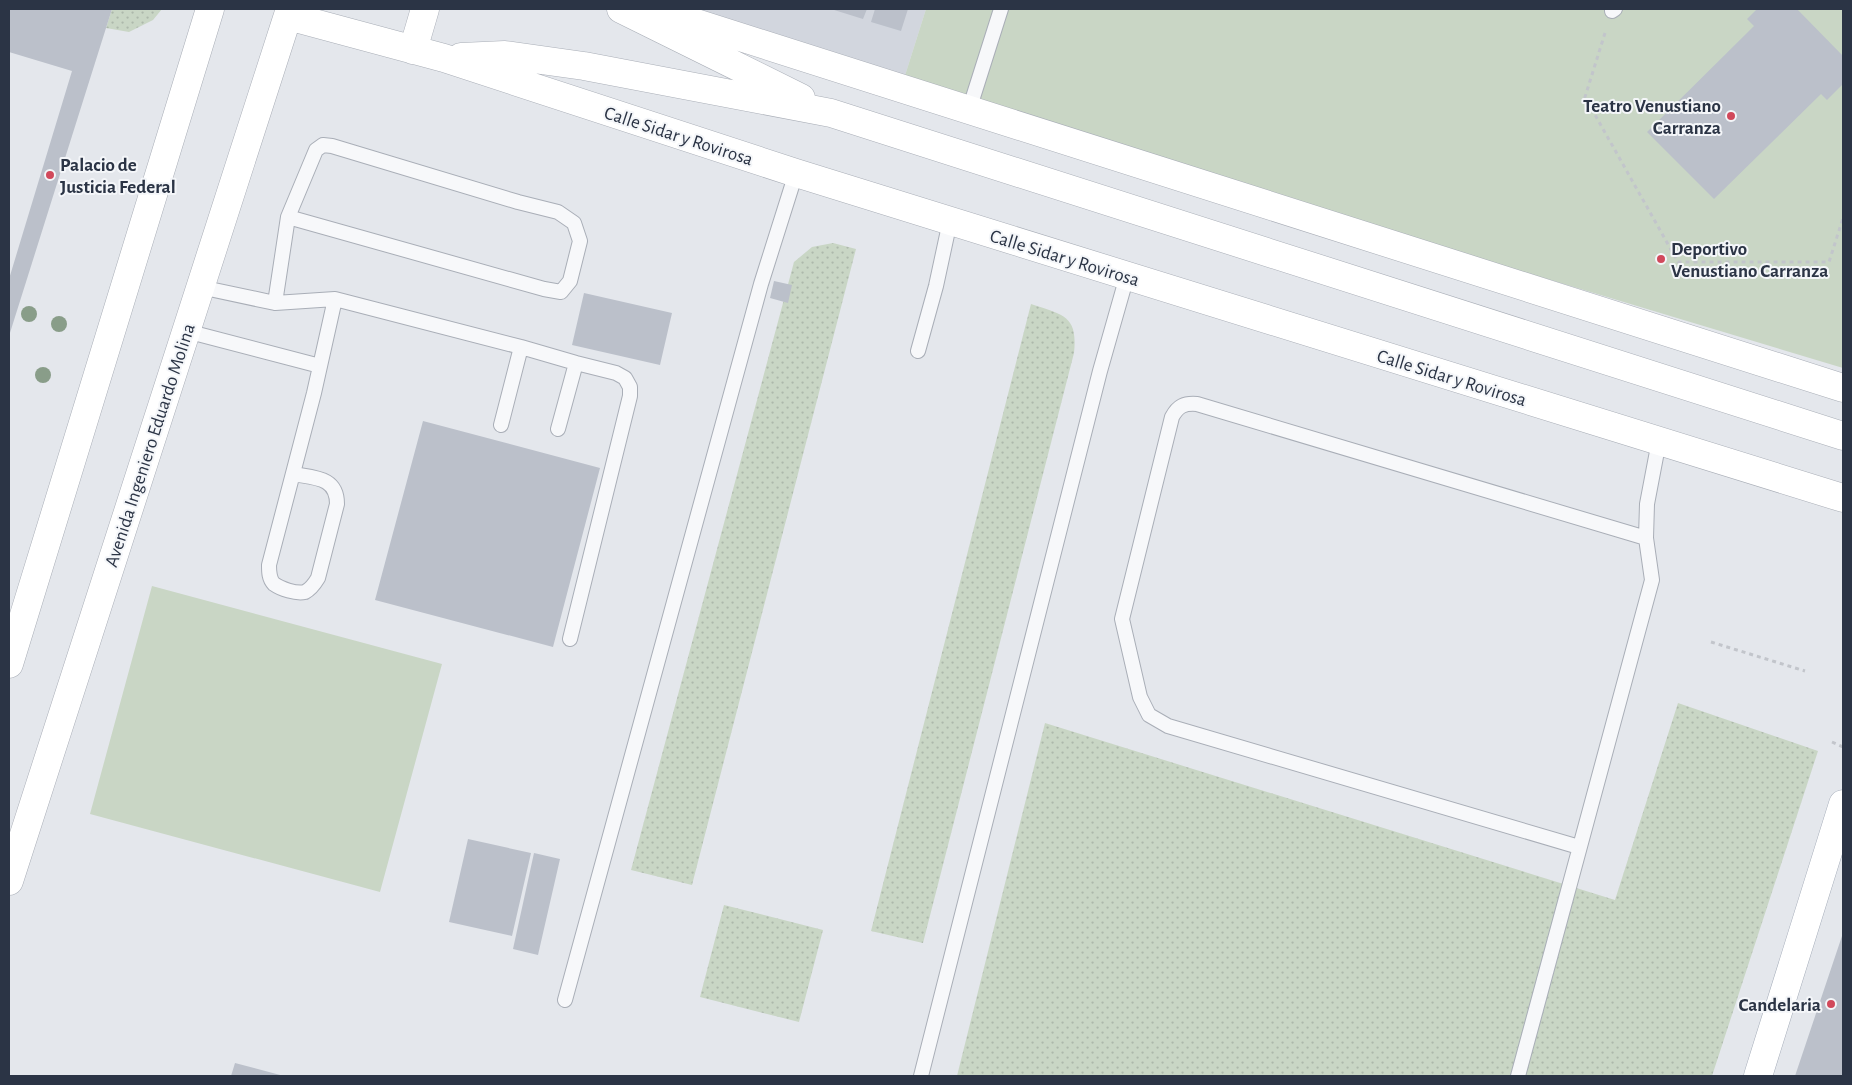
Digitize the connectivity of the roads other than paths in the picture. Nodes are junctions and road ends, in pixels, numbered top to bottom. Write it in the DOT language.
graph roads {
  1 [pos="210,9"];
  2 [pos="425,9"];
  3 [pos="621,9"];
  4 [pos="652,9"];
  5 [pos="1001,9"];
  6 [pos="289,12"];
  7 [pos="412,50"];
  8 [pos="444,58"];
  9 [pos="969,110"];
  10 [pos="831,113"];
  11 [pos="796,174"];
  12 [pos="288,217"];
  13 [pos="950,221"];
  14 [pos="1126,276"];
  15 [pos="200,287"];
  16 [pos="336,299"];
  17 [pos="275,303"];
  18 [pos="186,331"];
  19 [pos="521,347"];
  20 [pos="918,351"];
  21 [pos="576,364"];
  22 [pos="320,366"];
  23 [pos="1843,388"];
  24 [pos="501,425"];
  25 [pos="558,430"];
  26 [pos="1843,436"];
  27 [pos="1659,441"];
  28 [pos="293,474"];
  29 [pos="1843,498"];
  30 [pos="1646,538"];
  31 [pos="570,639"];
  32 [pos="9,664"];
  33 [pos="1843,804"];
  34 [pos="1579,847"];
  35 [pos="9,881"];
  36 [pos="565,1000"];
  37 [pos="921,1076"];
  38 [pos="1518,1076"];
  39 [pos="1758,1076"];
  1 -- 32 [label="street"];
  2 -- 7 [label="street"];
  3 -- 10 [label="street"];
  4 -- 9 [label="street"];
  5 -- 9 [label="lane"];
  6 -- 7 [label="street, Calle Sidar y Rovirosa"];
  6 -- 15 [label="street, Avenida Ingeniero Eduardo Molina"];
  7 -- 8 [label="street, Calle Sidar y Rovirosa"];
  8 -- 10 [label="street"];
  8 -- 11 [label="street, Calle Sidar y Rovirosa"];
  9 -- 23 [label="street"];
  10 -- 26 [label="street"];
  11 -- 13 [label="street, Calle Sidar y Rovirosa"];
  11 -- 36 [label="lane"];
  12 -- 12 [label="lane"];
  12 -- 17 [label="lane"];
  13 -- 14 [label="street, Calle Sidar y Rovirosa"];
  13 -- 20 [label="lane"];
  14 -- 27 [label="street, Calle Sidar y Rovirosa"];
  14 -- 37 [label="lane"];
  15 -- 17 [label="lane"];
  15 -- 18 [label="street, Avenida Ingeniero Eduardo Molina"];
  16 -- 17 [label="lane"];
  16 -- 19 [label="lane"];
  16 -- 22 [label="lane"];
  18 -- 22 [label="lane"];
  18 -- 35 [label="street, Avenida Ingeniero Eduardo Molina"];
  19 -- 21 [label="lane"];
  19 -- 24 [label="lane"];
  21 -- 25 [label="lane"];
  21 -- 31 [label="lane"];
  22 -- 28 [label="lane"];
  27 -- 29 [label="street, Calle Sidar y Rovirosa"];
  27 -- 30 [label="lane"];
  28 -- 28 [label="lane"];
  30 -- 34 [label="lane"];
  30 -- 34 [label="lane"];
  33 -- 39 [label="street"];
  34 -- 38 [label="lane"];
}
